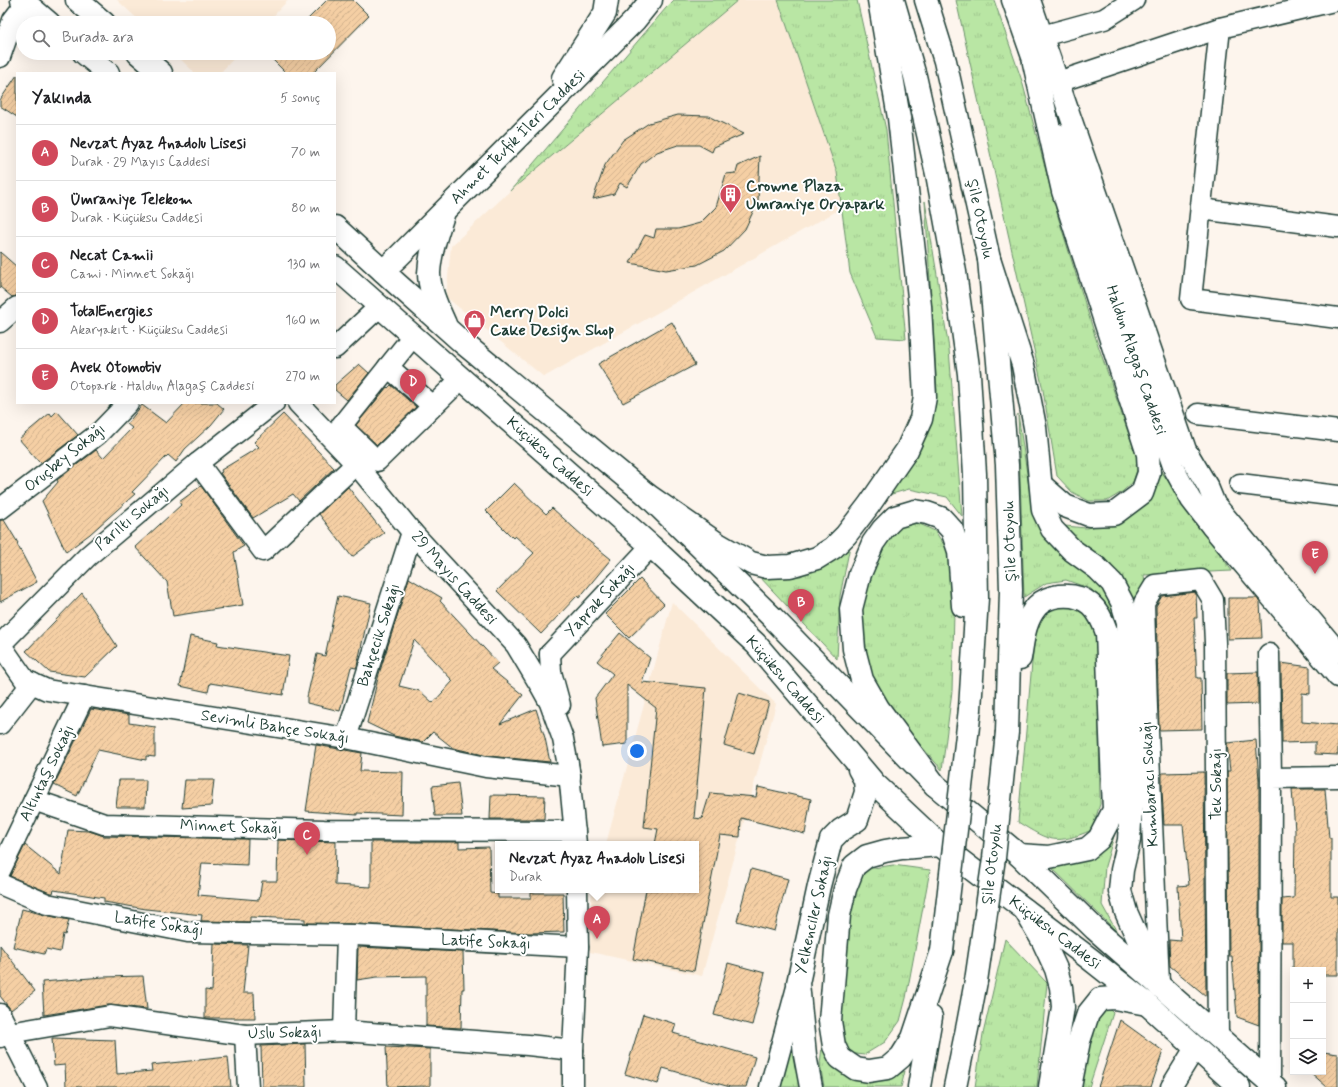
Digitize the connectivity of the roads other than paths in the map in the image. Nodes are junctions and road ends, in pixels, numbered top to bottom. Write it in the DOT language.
graph roads {
  1 [pos="77,0"];
  2 [pos="607,0"];
  3 [pos="651,0"];
  4 [pos="879,0"];
  5 [pos="893,0"];
  6 [pos="926,0"];
  7 [pos="1012,0"];
  8 [pos="1030,0"];
  9 [pos="1134,0"];
  10 [pos="1338,0"];
  11 [pos="24,2"];
  12 [pos="41,16"];
  13 [pos="96,16"];
  14 [pos="1220,28"];
  15 [pos="1042,36"];
  16 [pos="0,57"];
  17 [pos="92,60"];
  18 [pos="146,60"];
  19 [pos="1034,63"];
  20 [pos="107,72"];
  21 [pos="160,72"];
  22 [pos="1058,82"];
  23 [pos="536,118"];
  24 [pos="1201,209"];
  25 [pos="443,212"];
  26 [pos="1338,227"];
  27 [pos="336,228"];
  28 [pos="989,259"];
  29 [pos="336,261"];
  30 [pos="336,268"];
  31 [pos="382,271"];
  32 [pos="379,307"];
  33 [pos="16,308"];
  34 [pos="1338,318"];
  35 [pos="0,322"];
  36 [pos="447,328"];
  37 [pos="413,336"];
  38 [pos="336,347"];
  39 [pos="388,367"];
  40 [pos="461,379"];
  41 [pos="127,404"];
  42 [pos="273,404"];
  43 [pos="299,404"];
  44 [pos="433,406"];
  45 [pos="1198,414"];
  46 [pos="1338,431"];
  47 [pos="198,463"];
  48 [pos="356,464"];
  49 [pos="1240,484"];
  50 [pos="1041,485"];
  51 [pos="646,494"];
  52 [pos="1338,496"];
  53 [pos="0,509"];
  54 [pos="412,532"];
  55 [pos="651,546"];
  56 [pos="1155,585"];
  57 [pos="0,644"];
  58 [pos="516,645"];
  59 [pos="1338,652"];
  60 [pos="550,654"];
  61 [pos="1269,654"];
  62 [pos="1338,677"];
  63 [pos="32,683"];
  64 [pos="84,696"];
  65 [pos="970,709"];
  66 [pos="0,724"];
  67 [pos="1007,732"];
  68 [pos="346,738"];
  69 [pos="852,758"];
  70 [pos="570,776"];
  71 [pos="1338,777"];
  72 [pos="1271,778"];
  73 [pos="935,785"];
  74 [pos="34,800"];
  75 [pos="576,837"];
  76 [pos="940,845"];
  77 [pos="1019,855"];
  78 [pos="0,871"];
  79 [pos="0,884"];
  80 [pos="577,893"];
  81 [pos="1025,910"];
  82 [pos="346,935"];
  83 [pos="578,947"];
  84 [pos="942,951"];
  85 [pos="798,983"];
  86 [pos="1159,986"];
  87 [pos="1147,1004"];
  88 [pos="0,1014"];
  89 [pos="968,1024"];
  90 [pos="344,1032"];
  91 [pos="5,1035"];
  92 [pos="245,1035"];
  93 [pos="1218,1038"];
  94 [pos="1195,1048"];
  95 [pos="573,1050"];
  96 [pos="1273,1085"];
  97 [pos="37,1087"];
  98 [pos="248,1087"];
  99 [pos="573,1087"];
  100 [pos="770,1087"];
  101 [pos="811,1087"];
  102 [pos="919,1087"];
  103 [pos="955,1087"];
  104 [pos="966,1087"];
  105 [pos="1050,1087"];
  106 [pos="1070,1087"];
  107 [pos="1171,1087"];
  108 [pos="1238,1087"];
  1 -- 13 [label="main road"];
  2 -- 23 [label="main road"];
  3 -- 23 [label="main road, Ahmet Tevfik İleri Caddesi"];
  4 -- 51 [label="main road"];
  5 -- 65 [label="main road, Şile Otoyolu"];
  6 -- 28 [label="main road, Şile Otoyolu"];
  7 -- 19 [label="street, Haldun Alagaş Caddesi"];
  8 -- 15 [label="street, Haldun Alagaş Caddesi"];
  9 -- 15 [label="street"];
  10 -- 14 [label="street"];
  11 -- 12 [label="main road"];
  11 -- 16 [label="street"];
  14 -- 22 [label="street"];
  14 -- 24 [label="street"];
  15 -- 22 [label="street, Haldun Alagaş Caddesi"];
  17 -- 20 [label="main road"];
  18 -- 21 [label="main road"];
  19 -- 50 [label="main road"];
  19 -- 62 [label="street, Haldun Alagaş Caddesi"];
  22 -- 59 [label="street, Haldun Alagaş Caddesi"];
  23 -- 25 [label="main road, Ahmet Tevfik İleri Caddesi"];
  24 -- 26 [label="street"];
  24 -- 34 [label="street"];
  25 -- 31 [label="main road, Ahmet Tevfik İleri Caddesi"];
  25 -- 36 [label="main road"];
  27 -- 31 [label="main road"];
  28 -- 50 [label="main road"];
  28 -- 67 [label="main road, Şile Otoyolu"];
  29 -- 31 [label="main road"];
  30 -- 32 [label="main road, Küçüksu Caddesi"];
  31 -- 36 [label="main road"];
  32 -- 36 [label="main road"];
  32 -- 37 [label="main road, Küçüksu Caddesi"];
  32 -- 38 [label="street"];
  33 -- 35 [label="street"];
  36 -- 51 [label="main road, Küçüksu Caddesi"];
  37 -- 39 [label="street"];
  37 -- 40 [label="main road, Küçüksu Caddesi"];
  39 -- 44 [label="street"];
  39 -- 44 [label="street"];
  40 -- 44 [label="street"];
  40 -- 55 [label="main road, Küçüksu Caddesi"];
  41 -- 53 [label="street, Oruçbey Sokağı"];
  42 -- 47 [label="street, Parıltı Sokağı"];
  43 -- 48 [label="street, 29 Mayıs Caddesi"];
  45 -- 46 [label="street"];
  47 -- 48 [label="street"];
  47 -- 57 [label="street, Parıltı Sokağı"];
  48 -- 54 [label="street, 29 Mayıs Caddesi"];
  49 -- 52 [label="street"];
  50 -- 86 [label="main road"];
  51 -- 73 [label="main road, Küçüksu Caddesi"];
  54 -- 58 [label="street, 29 Mayıs Caddesi"];
  54 -- 68 [label="street, Bahçecik Sokağı"];
  55 -- 60 [label="street, Yaprak Sokağı"];
  55 -- 69 [label="main road, Küçüksu Caddesi"];
  56 -- 86 [label="street, Kumbaracı Sokağı"];
  56 -- 93 [label="street, Tek Sokağı"];
  57 -- 63 [label="street, Sevimli Bahçe Sokağı"];
  58 -- 60 [label="street"];
  58 -- 70 [label="street, 29 Mayıs Caddesi"];
  60 -- 70 [label="street, 29 Mayıs Caddesi"];
  61 -- 72 [label="street"];
  63 -- 64 [label="street, Sevimli Bahçe Sokağı"];
  63 -- 66 [label="street"];
  64 -- 68 [label="street, Sevimli Bahçe Sokağı"];
  64 -- 74 [label="street, Altıntaş Sokağı"];
  65 -- 73 [label="main road"];
  65 -- 84 [label="main road, Şile Otoyolu, bridge"];
  67 -- 77 [label="main road"];
  67 -- 89 [label="main road, Şile Otoyolu, bridge"];
  68 -- 70 [label="street, Sevimli Bahçe Sokağı"];
  69 -- 76 [label="main road, Küçüksu Caddesi"];
  69 -- 85 [label="main road, Yelkenciler Sokağı"];
  70 -- 75 [label="street, 29 Mayıs Caddesi"];
  71 -- 72 [label="street"];
  72 -- 96 [label="street"];
  73 -- 77 [label="main road, Küçüksu Caddesi"];
  74 -- 75 [label="street, Minnet Sokağı"];
  74 -- 78 [label="street, Altıntaş Sokağı"];
  76 -- 81 [label="main road, Küçüksu Caddesi"];
  76 -- 84 [label="main road"];
  77 -- 86 [label="main road, Küçüksu Caddesi"];
  79 -- 82 [label="street, Latife Sokağı"];
  80 -- 83 [label="street"];
  81 -- 87 [label="main road, Küçüksu Caddesi"];
  81 -- 105 [label="main road"];
  82 -- 83 [label="street, Latife Sokağı"];
  82 -- 90 [label="street"];
  83 -- 95 [label="street"];
  84 -- 102 [label="main road, Şile Otoyolu"];
  85 -- 100 [label="street, Yelkenciler Sokağı"];
  85 -- 101 [label="main road"];
  86 -- 93 [label="main road, Küçüksu Caddesi"];
  87 -- 94 [label="main road, Küçüksu Caddesi"];
  87 -- 106 [label="main road"];
  88 -- 91 [label="street"];
  89 -- 103 [label="main road, Şile Otoyolu"];
  89 -- 104 [label="main road"];
  90 -- 92 [label="street, Uslu Sokağı"];
  90 -- 95 [label="street, Uslu Sokağı"];
  91 -- 92 [label="street, Uslu Sokağı"];
  91 -- 97 [label="street"];
  92 -- 98 [label="street"];
  93 -- 96 [label="main road, Küçüksu Caddesi"];
  94 -- 107 [label="street"];
  94 -- 108 [label="main road, Küçüksu Caddesi"];
  95 -- 99 [label="street"];
}
